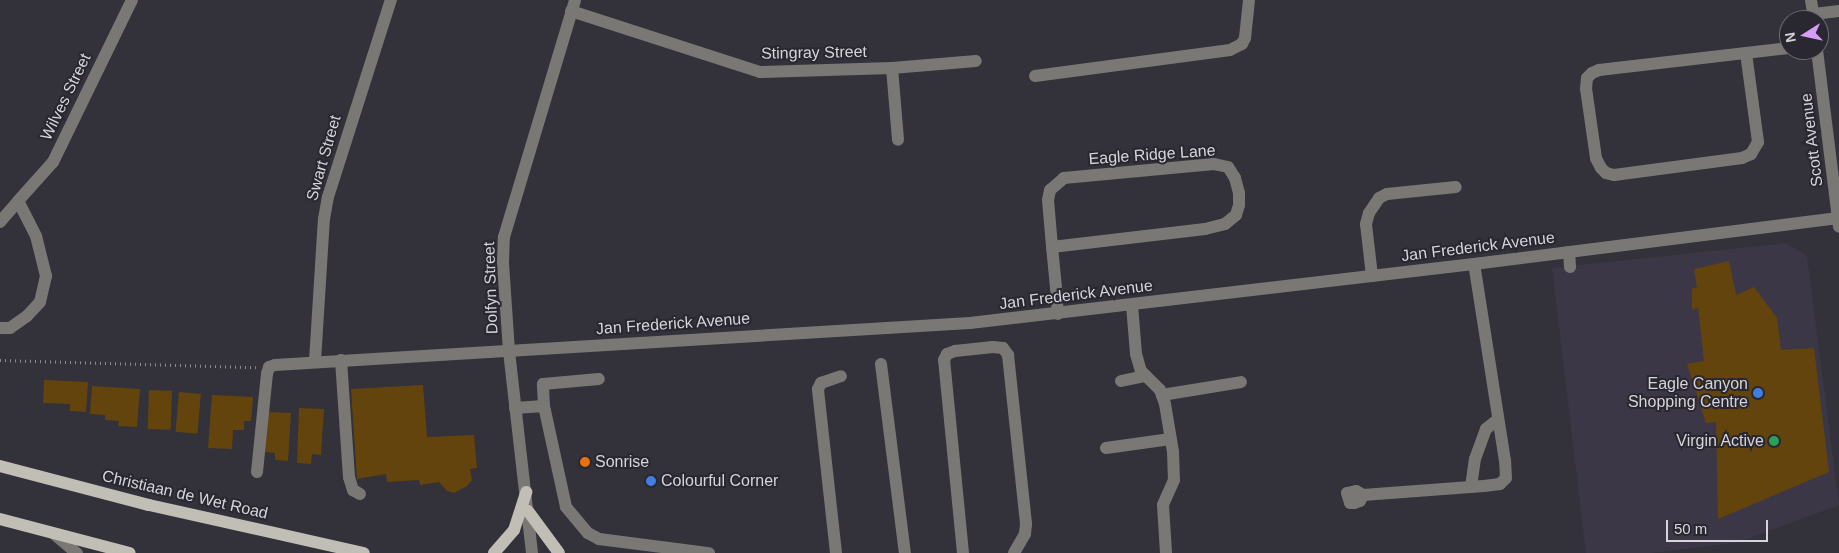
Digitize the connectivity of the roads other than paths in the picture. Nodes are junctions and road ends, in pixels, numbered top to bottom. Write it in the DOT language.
graph roads {
  1 [pos="132,0"];
  2 [pos="390,0"];
  3 [pos="1249,0"];
  4 [pos="573,5"];
  5 [pos="1779,49"];
  6 [pos="1746,54"];
  7 [pos="1818,60"];
  8 [pos="976,61"];
  9 [pos="892,68"];
  10 [pos="1035,76"];
  11 [pos="898,140"];
  12 [pos="1456,187"];
  13 [pos="1837,191"];
  14 [pos="18,201"];
  15 [pos="0,222"];
  16 [pos="1838,222"];
  17 [pos="1052,247"];
  18 [pos="1569,252"];
  19 [pos="1474,264"];
  20 [pos="1570,267"];
  21 [pos="1372,276"];
  22 [pos="1132,305"];
  23 [pos="1058,314"];
  24 [pos="0,328"];
  25 [pos="510,351"];
  26 [pos="341,360"];
  27 [pos="314,361"];
  28 [pos="880,364"];
  29 [pos="841,376"];
  30 [pos="1145,376"];
  31 [pos="599,379"];
  32 [pos="1121,382"];
  33 [pos="1240,382"];
  34 [pos="1162,395"];
  35 [pos="544,406"];
  36 [pos="515,408"];
  37 [pos="1497,420"];
  38 [pos="1170,439"];
  39 [pos="1106,448"];
  40 [pos="0,466"];
  41 [pos="257,472"];
  42 [pos="1471,487"];
  43 [pos="526,492"];
  44 [pos="360,494"];
  45 [pos="1363,495"];
  46 [pos="528,511"];
  47 [pos="0,519"];
  48 [pos="49,531"];
  49 [pos="77,553"];
  50 [pos="130,553"];
  51 [pos="364,553"];
  52 [pos="494,553"];
  53 [pos="532,553"];
  54 [pos="559,553"];
  55 [pos="709,553"];
  56 [pos="836,553"];
  57 [pos="905,553"];
  58 [pos="963,553"];
  59 [pos="1014,553"];
  60 [pos="1166,553"];
  1 -- 14 [label="street, Wilves Street"];
  2 -- 27 [label="street, Swart Street"];
  3 -- 10 [label="street"];
  4 -- 9 [label="street, Stingray Street"];
  4 -- 25 [label="street, Dolfyn Street"];
  5 -- 6 [label="street"];
  6 -- 6 [label="street"];
  7 -- 13 [label="street, Scott Avenue"];
  8 -- 9 [label="street, Stingray Street"];
  9 -- 11 [label="street"];
  12 -- 21 [label="street"];
  13 -- 16 [label="street, Scott Avenue"];
  14 -- 15 [label="street, Wilves Street"];
  14 -- 24 [label="street"];
  16 -- 18 [label="street, Jan Frederick Avenue"];
  17 -- 17 [label="street, Eagle Ridge Lane"];
  17 -- 23 [label="street, Eagle Ridge Lane"];
  18 -- 19 [label="street, Jan Frederick Avenue"];
  18 -- 20 [label="street"];
  19 -- 21 [label="street, Jan Frederick Avenue"];
  19 -- 37 [label="street"];
  21 -- 22 [label="street, Jan Frederick Avenue"];
  22 -- 23 [label="street, Jan Frederick Avenue"];
  22 -- 30 [label="street"];
  23 -- 25 [label="street, Jan Frederick Avenue"];
  25 -- 26 [label="street, Jan Frederick Avenue"];
  25 -- 36 [label="street, Dolfyn Street"];
  26 -- 27 [label="street, Jan Frederick Avenue"];
  26 -- 44 [label="street"];
  27 -- 41 [label="street, Jan Frederick Avenue"];
  28 -- 57 [label="street"];
  29 -- 56 [label="street"];
  30 -- 32 [label="street"];
  30 -- 34 [label="street"];
  31 -- 35 [label="street"];
  33 -- 34 [label="street"];
  34 -- 38 [label="street"];
  35 -- 36 [label="street"];
  35 -- 55 [label="street"];
  36 -- 43 [label="street, Dolfyn Street"];
  37 -- 42 [label="street"];
  37 -- 42 [label="street"];
  38 -- 39 [label="street"];
  38 -- 60 [label="street"];
  40 -- 51 [label="main road, Christiaan de Wet Road"];
  42 -- 45 [label="street"];
  43 -- 46 [label="street, Dolfyn Street"];
  43 -- 52 [label="main road"];
  46 -- 53 [label="street, Dolfyn Street"];
  46 -- 54 [label="main road"];
  47 -- 48 [label="main road"];
  48 -- 49 [label="street"];
  48 -- 50 [label="main road"];
  58 -- 59 [label="street"];
}
